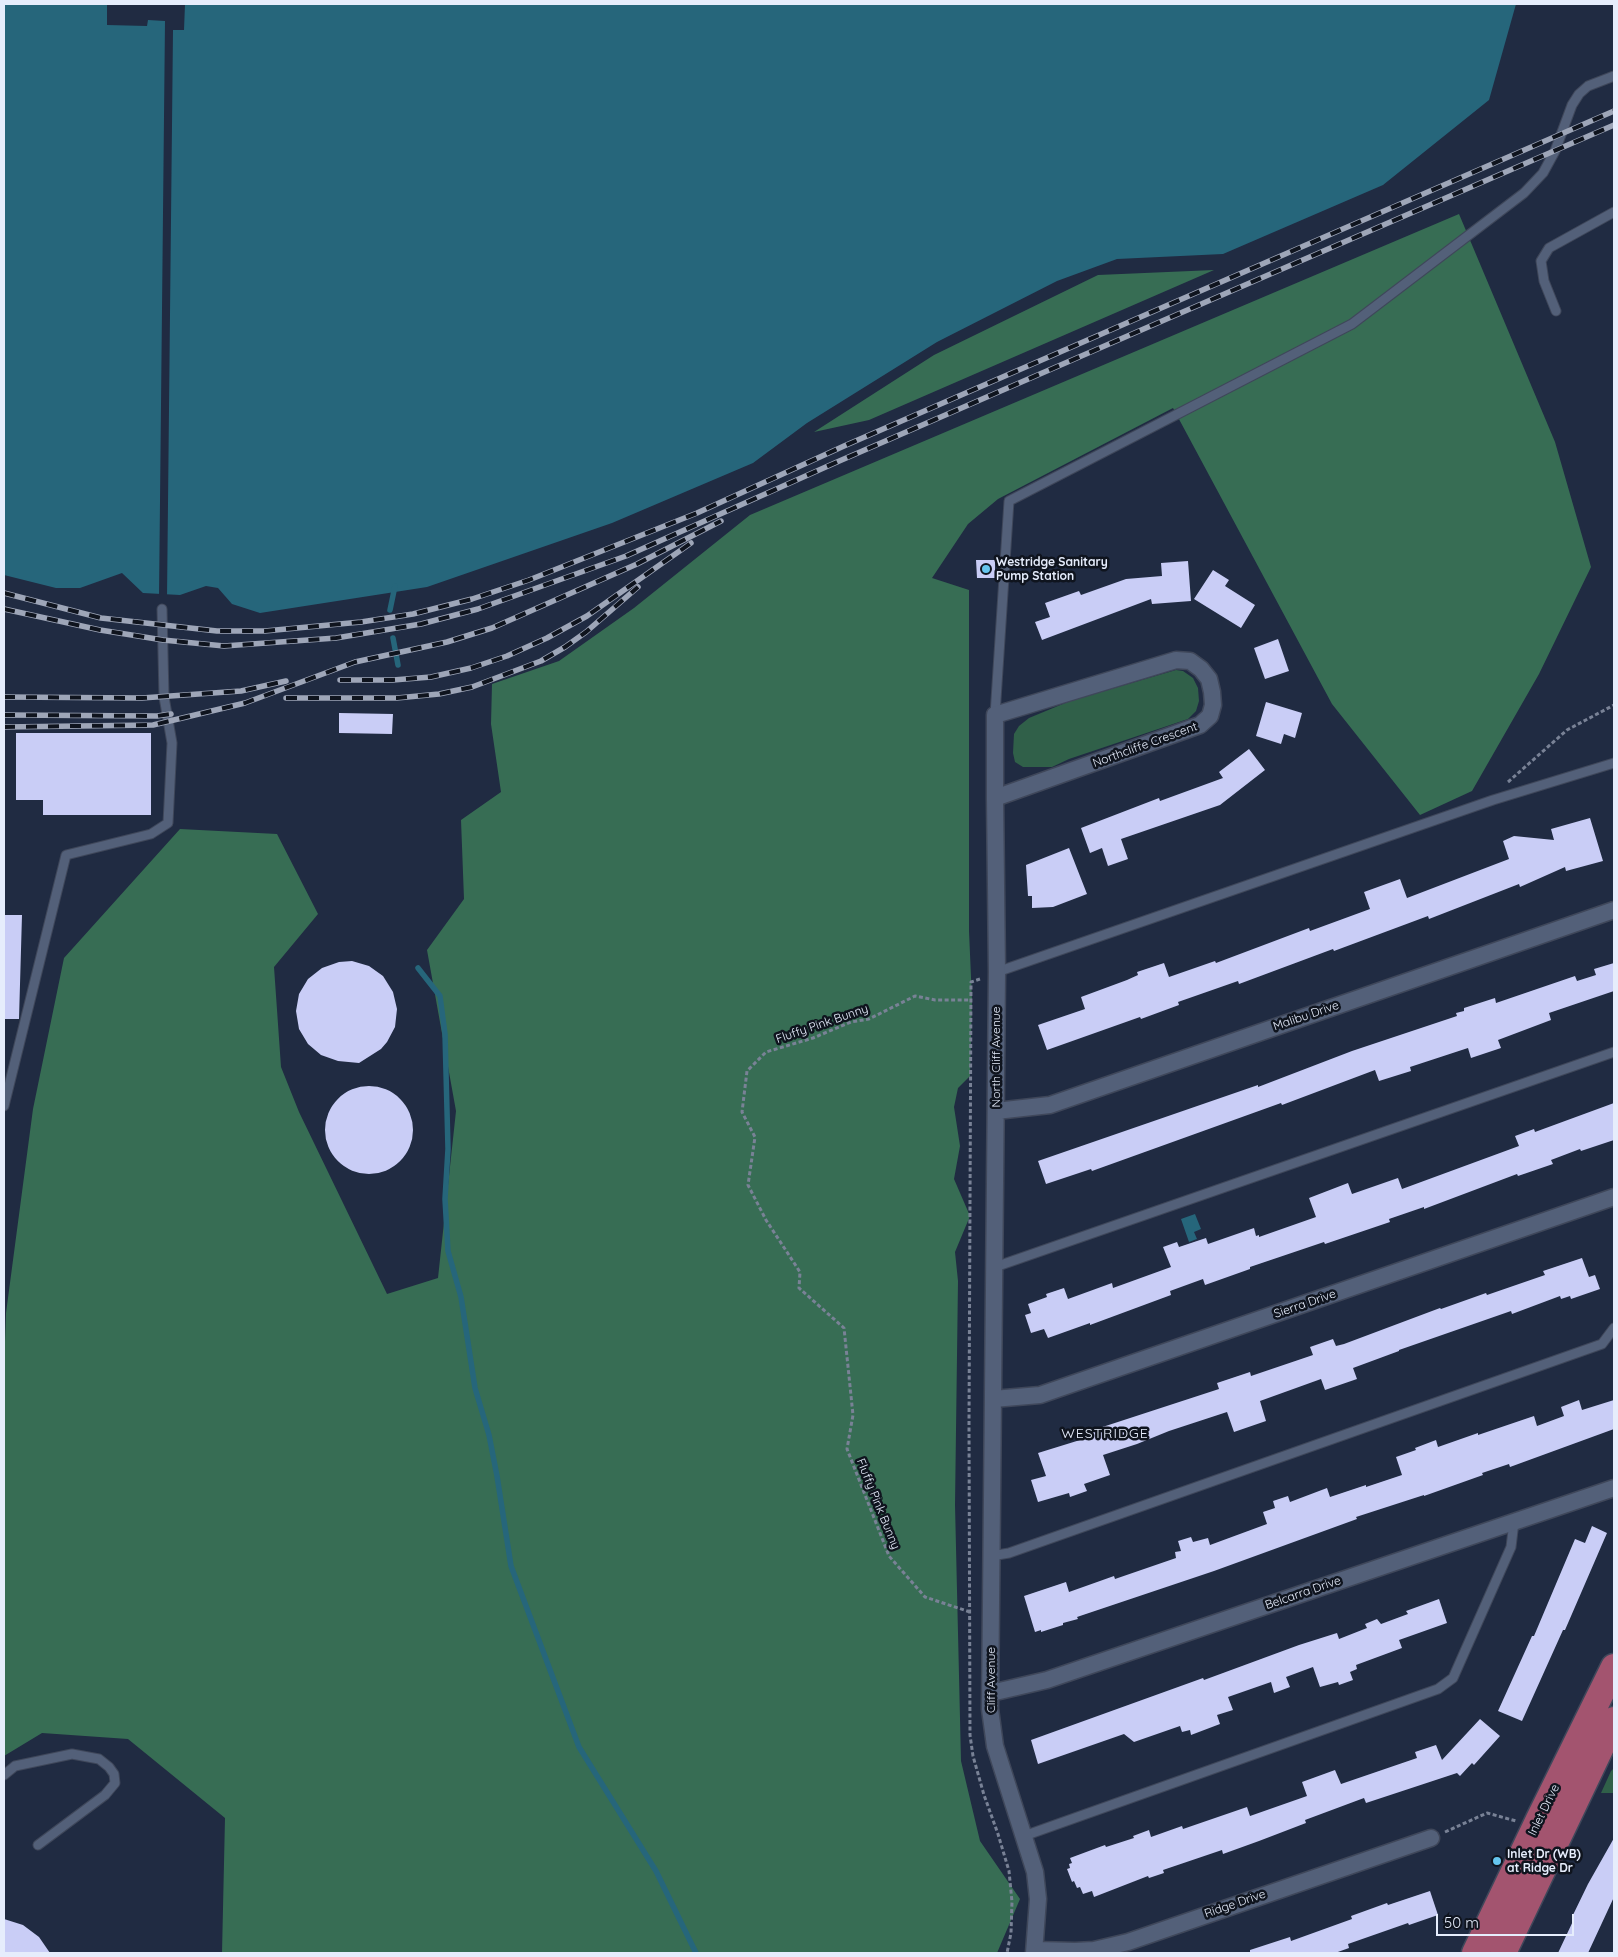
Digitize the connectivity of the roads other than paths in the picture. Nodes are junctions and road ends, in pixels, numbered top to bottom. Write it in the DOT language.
graph roads {
  1 [pos="1614,76"];
  2 [pos="1614,212"];
  3 [pos="1556,311"];
  4 [pos="162,609"];
  5 [pos="995,715"];
  6 [pos="1614,763"];
  7 [pos="995,798"];
  8 [pos="1614,910"];
  9 [pos="997,972"];
  10 [pos="1614,1052"];
  11 [pos="4,1106"];
  12 [pos="996,1112"];
  13 [pos="1614,1197"];
  14 [pos="995,1267"];
  15 [pos="1614,1328"];
  16 [pos="993,1399"];
  17 [pos="1614,1488"];
  18 [pos="1514,1522"];
  19 [pos="991,1556"];
  20 [pos="1614,1667"];
  21 [pos="991,1693"];
  22 [pos="1614,1720"];
  23 [pos="4,1775"];
  24 [pos="1024,1836"];
  25 [pos="1431,1838"];
  26 [pos="38,1846"];
  27 [pos="1035,1952"];
  28 [pos="1075,1952"];
  29 [pos="1475,1953"];
  30 [pos="1503,1953"];
  1 -- 5 [label="lane"];
  2 -- 3 [label="lane"];
  4 -- 11 [label="lane"];
  5 -- 7 [label="street, North Cliff Avenue"];
  5 -- 7 [label="street, Northcliffe Crescent"];
  6 -- 9 [label="lane"];
  7 -- 9 [label="street, North Cliff Avenue"];
  8 -- 12 [label="street, Malibu Drive"];
  9 -- 12 [label="street, North Cliff Avenue"];
  10 -- 14 [label="lane"];
  12 -- 14 [label="street, North Cliff Avenue"];
  13 -- 16 [label="street, Sierra Drive"];
  14 -- 16 [label="street, North Cliff Avenue"];
  15 -- 19 [label="lane"];
  16 -- 19 [label="street, Cliff Avenue"];
  17 -- 18 [label="street, Belcarra Drive"];
  18 -- 21 [label="street, Belcarra Drive"];
  18 -- 24 [label="lane"];
  19 -- 21 [label="street, Cliff Avenue"];
  20 -- 29 [label="main road, Inlet Drive"];
  21 -- 24 [label="street, Cliff Avenue"];
  22 -- 30 [label="main road, Inlet Drive"];
  23 -- 26 [label="lane"];
  24 -- 27 [label="street, Cliff Avenue"];
  25 -- 28 [label="street, Ridge Drive"];
  27 -- 28 [label="street, Ridge Drive"];
}
